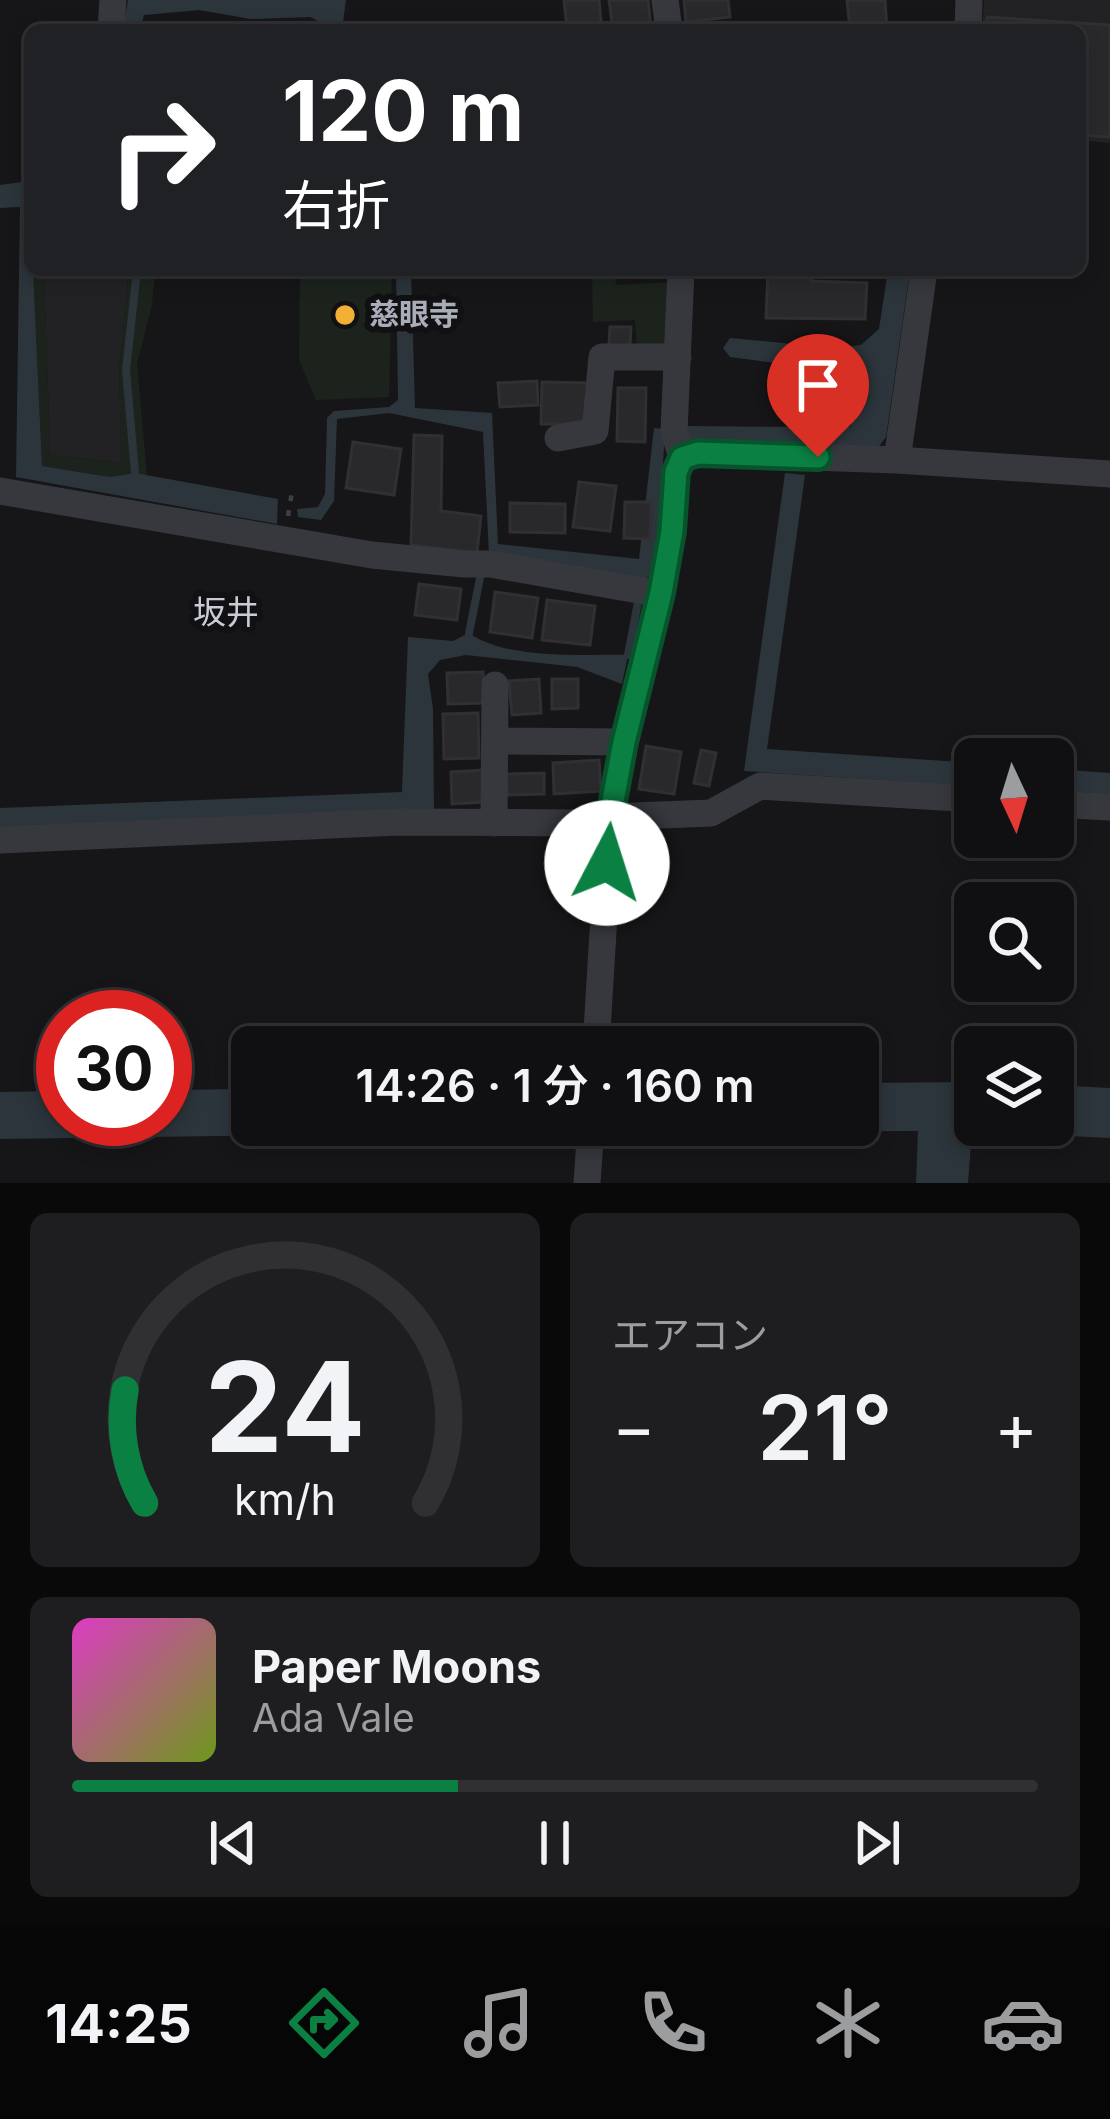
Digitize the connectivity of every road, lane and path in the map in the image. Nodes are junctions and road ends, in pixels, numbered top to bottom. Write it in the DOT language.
graph roads {
  1 [pos="681,276"];
  2 [pos="923,276"];
  3 [pos="678,357"];
  4 [pos="558,438"];
  5 [pos="682,458"];
  6 [pos="897,460"];
  7 [pos="1110,474"];
  8 [pos="0,491"];
  9 [pos="661,593"];
  10 [pos="495,685"];
  11 [pos="495,741"];
  12 [pos="624,742"];
  13 [pos="954,798"];
  14 [pos="1074,805"];
  15 [pos="1110,807"];
  16 [pos="610,817"];
  17 [pos="494,823"];
  18 [pos="0,840"];
  19 [pos="597,1026"];
  20 [pos="590,1146"];
  21 [pos="587,1183"];
  1 -- 3 [label="street"];
  2 -- 6 [label="street"];
  3 -- 4 [label="street"];
  3 -- 5 [label="street"];
  5 -- 6 [label="street"];
  5 -- 9 [label="street"];
  6 -- 7 [label="street"];
  8 -- 9 [label="street"];
  9 -- 12 [label="street"];
  10 -- 11 [label="street"];
  11 -- 12 [label="street"];
  11 -- 17 [label="street"];
  12 -- 16 [label="street"];
  13 -- 16 [label="street"];
  14 -- 15 [label="street"];
  16 -- 17 [label="street"];
  16 -- 19 [label="street"];
  17 -- 18 [label="street"];
  20 -- 21 [label="street"];
}
